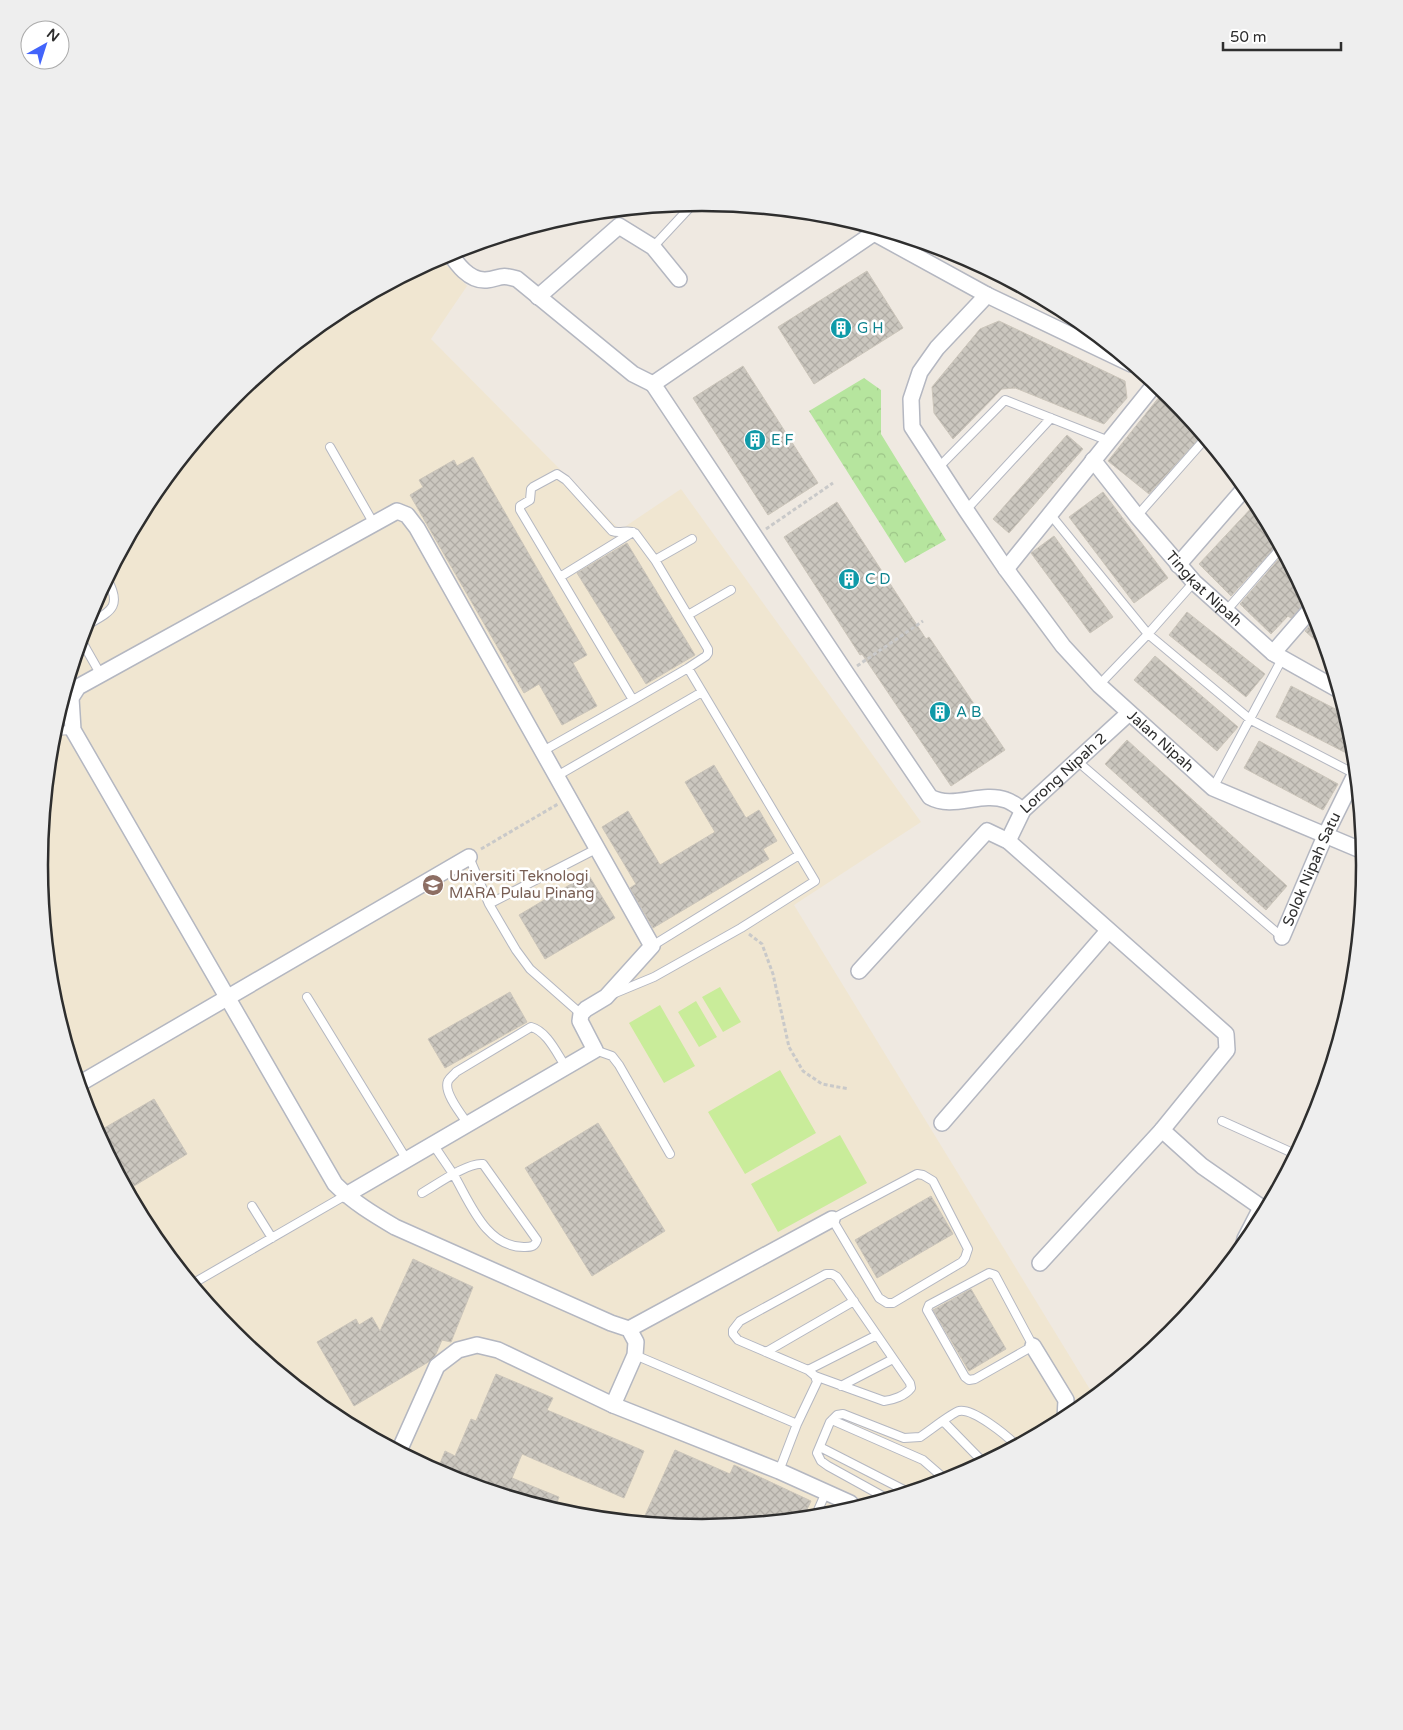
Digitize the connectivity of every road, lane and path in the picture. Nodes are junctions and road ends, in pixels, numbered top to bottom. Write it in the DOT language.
graph roads {
  1 [pos="686,211"];
  2 [pos="866,232"];
  3 [pos="885,237"];
  4 [pos="653,247"];
  5 [pos="455,259"];
  6 [pos="680,279"];
  7 [pos="987,295"];
  8 [pos="538,297"];
  9 [pos="1109,354"];
  10 [pos="653,384"];
  11 [pos="1150,390"];
  12 [pos="1051,418"];
  13 [pos="1109,441"];
  14 [pos="1201,444"];
  15 [pos="330,447"];
  16 [pos="1094,460"];
  17 [pos="938,468"];
  18 [pos="833,483"];
  19 [pos="1240,495"];
  20 [pos="966,510"];
  21 [pos="1050,514"];
  22 [pos="1137,516"];
  23 [pos="374,524"];
  24 [pos="633,532"];
  25 [pos="755,537"];
  26 [pos="692,538"];
  27 [pos="1276,553"];
  28 [pos="654,560"];
  29 [pos="1178,565"];
  30 [pos="1006,569"];
  31 [pos="560,577"];
  32 [pos="1194,582"];
  33 [pos="111,585"];
  34 [pos="731,590"];
  35 [pos="1226,611"];
  36 [pos="688,615"];
  37 [pos="1306,616"];
  38 [pos="95,620"];
  39 [pos="923,621"];
  40 [pos="1148,634"];
  41 [pos="85,647"];
  42 [pos="1278,656"];
  43 [pos="688,668"];
  44 [pos="846,673"];
  45 [pos="101,675"];
  46 [pos="1329,683"];
  47 [pos="1099,685"];
  48 [pos="702,692"];
  49 [pos="633,700"];
  50 [pos="1129,713"];
  51 [pos="1250,720"];
  52 [pos="73,730"];
  53 [pos="62,731"];
  54 [pos="543,751"];
  55 [pos="1077,761"];
  56 [pos="1348,771"];
  57 [pos="557,776"];
  58 [pos="1350,784"];
  59 [pos="1213,788"];
  60 [pos="569,798"];
  61 [pos="1023,810"];
  62 [pos="1325,836"];
  63 [pos="1008,841"];
  64 [pos="598,848"];
  65 [pos="1355,848"];
  66 [pos="799,855"];
  67 [pos="469,857"];
  68 [pos="489,904"];
  69 [pos="741,928"];
  70 [pos="1108,931"];
  71 [pos="1282,937"];
  72 [pos="652,946"];
  73 [pos="859,971"];
  74 [pos="307,996"];
  75 [pos="606,997"];
  76 [pos="228,998"];
  77 [pos="581,1014"];
  78 [pos="595,1050"];
  79 [pos="566,1067"];
  80 [pos="84,1081"];
  81 [pos="849,1089"];
  82 [pos="1222,1121"];
  83 [pos="942,1123"];
  84 [pos="468,1124"];
  85 [pos="1162,1130"];
  86 [pos="433,1144"];
  87 [pos="1289,1151"];
  88 [pos="670,1154"];
  89 [pos="407,1160"];
  90 [pos="454,1175"];
  91 [pos="422,1193"];
  92 [pos="346,1195"];
  93 [pos="252,1206"];
  94 [pos="1259,1206"];
  95 [pos="832,1219"];
  96 [pos="272,1238"];
  97 [pos="1040,1263"];
  98 [pos="198,1281"];
  99 [pos="854,1301"];
  100 [pos="629,1329"];
  101 [pos="877,1335"];
  102 [pos="1033,1346"];
  103 [pos="766,1352"];
  104 [pos="635,1355"];
  105 [pos="893,1359"];
  106 [pos="808,1370"];
  107 [pos="815,1376"];
  108 [pos="841,1386"];
  109 [pos="613,1405"];
  110 [pos="1066,1409"];
  111 [pos="832,1420"];
  112 [pos="943,1422"];
  113 [pos="797,1424"];
  114 [pos="1011,1441"];
  115 [pos="401,1446"];
  116 [pos="820,1447"];
  117 [pos="978,1457"];
  118 [pos="779,1471"];
  119 [pos="939,1474"];
  120 [pos="900,1488"];
  121 [pos="826,1492"];
  122 [pos="879,1494"];
  123 [pos="848,1502"];
  124 [pos="819,1508"];
  1 -- 4 [label="lane"];
  2 -- 10 [label="street"];
  3 -- 7 [label="street"];
  4 -- 6 [label="street"];
  4 -- 8 [label="street"];
  5 -- 8 [label="street"];
  7 -- 9 [label="street"];
  7 -- 17 [label="street, Jalan Nipah"];
  8 -- 10 [label="street"];
  10 -- 25 [label="street"];
  11 -- 13 [label="street"];
  12 -- 13 [label="lane"];
  12 -- 17 [label="lane"];
  12 -- 20 [label="lane"];
  13 -- 16 [label="street"];
  14 -- 22 [label="lane"];
  15 -- 23 [label="lane"];
  16 -- 21 [label="street"];
  16 -- 22 [label="street, Tingkat Nipah"];
  17 -- 20 [label="street, Jalan Nipah"];
  18 -- 25 [label="path"];
  19 -- 29 [label="street"];
  20 -- 30 [label="street, Jalan Nipah"];
  21 -- 30 [label="street"];
  21 -- 40 [label="lane"];
  22 -- 29 [label="street, Tingkat Nipah"];
  23 -- 45 [label="street"];
  23 -- 54 [label="street"];
  24 -- 28 [label="lane"];
  24 -- 31 [label="lane"];
  24 -- 31 [label="lane"];
  25 -- 44 [label="street"];
  26 -- 28 [label="lane"];
  27 -- 35 [label="lane"];
  28 -- 36 [label="lane"];
  29 -- 32 [label="street, Tingkat Nipah"];
  30 -- 47 [label="street, Jalan Nipah"];
  31 -- 49 [label="lane"];
  32 -- 35 [label="street, Tingkat Nipah"];
  32 -- 40 [label="lane"];
  33 -- 38 [label="lane"];
  34 -- 36 [label="lane"];
  35 -- 42 [label="street, Tingkat Nipah"];
  36 -- 43 [label="lane"];
  37 -- 42 [label="street"];
  39 -- 44 [label="path"];
  40 -- 47 [label="lane"];
  40 -- 51 [label="lane"];
  41 -- 45 [label="lane"];
  42 -- 46 [label="street, Tingkat Nipah"];
  42 -- 51 [label="lane"];
  43 -- 48 [label="lane"];
  43 -- 49 [label="lane"];
  44 -- 61 [label="street"];
  45 -- 52 [label="street"];
  47 -- 50 [label="street, Jalan Nipah"];
  48 -- 57 [label="lane"];
  48 -- 66 [label="lane"];
  49 -- 54 [label="lane"];
  50 -- 55 [label="street, Lorong Nipah 2"];
  50 -- 59 [label="street, Jalan Nipah"];
  51 -- 56 [label="lane"];
  51 -- 59 [label="lane"];
  52 -- 53 [label="lane"];
  52 -- 76 [label="street"];
  54 -- 57 [label="street"];
  55 -- 61 [label="street, Lorong Nipah 2"];
  55 -- 71 [label="lane"];
  57 -- 60 [label="street"];
  58 -- 62 [label="street, Solok Nipah Satu"];
  59 -- 62 [label="street, Jalan Nipah"];
  60 -- 64 [label="street"];
  60 -- 67 [label="path"];
  61 -- 63 [label="street, Lorong Nipah 2"];
  62 -- 65 [label="street, Jalan Nipah"];
  62 -- 71 [label="street, Solok Nipah Satu"];
  63 -- 70 [label="street"];
  63 -- 73 [label="street"];
  64 -- 68 [label="lane"];
  64 -- 72 [label="street"];
  66 -- 69 [label="lane"];
  66 -- 72 [label="lane"];
  67 -- 68 [label="lane"];
  67 -- 76 [label="street"];
  68 -- 77 [label="lane"];
  69 -- 75 [label="lane"];
  69 -- 81 [label="path"];
  70 -- 83 [label="street"];
  70 -- 85 [label="street"];
  72 -- 75 [label="street"];
  74 -- 89 [label="lane"];
  75 -- 77 [label="street"];
  76 -- 80 [label="street"];
  76 -- 92 [label="street"];
  77 -- 78 [label="street"];
  78 -- 79 [label="street"];
  78 -- 88 [label="lane"];
  79 -- 84 [label="street"];
  79 -- 84 [label="lane"];
  82 -- 87 [label="lane"];
  84 -- 86 [label="street"];
  85 -- 94 [label="street"];
  85 -- 97 [label="street"];
  86 -- 89 [label="street"];
  86 -- 90 [label="lane"];
  89 -- 92 [label="street"];
  90 -- 90 [label="lane"];
  90 -- 91 [label="lane"];
  92 -- 96 [label="lane"];
  92 -- 100 [label="street"];
  93 -- 96 [label="lane"];
  95 -- 95 [label="lane"];
  95 -- 100 [label="street"];
  96 -- 98 [label="lane"];
  99 -- 101 [label="lane"];
  99 -- 103 [label="lane"];
  99 -- 103 [label="lane"];
  100 -- 104 [label="street"];
  101 -- 105 [label="lane"];
  101 -- 106 [label="lane"];
  102 -- 102 [label="lane"];
  102 -- 110 [label="street"];
  103 -- 106 [label="lane"];
  104 -- 109 [label="street"];
  104 -- 113 [label="lane"];
  105 -- 108 [label="lane"];
  105 -- 108 [label="lane"];
  106 -- 107 [label="lane"];
  107 -- 108 [label="lane"];
  107 -- 113 [label="lane"];
  109 -- 115 [label="street"];
  109 -- 118 [label="street"];
  111 -- 112 [label="lane"];
  111 -- 116 [label="lane"];
  111 -- 119 [label="lane"];
  112 -- 114 [label="lane"];
  112 -- 117 [label="lane"];
  113 -- 118 [label="lane"];
  116 -- 120 [label="lane"];
  116 -- 122 [label="lane"];
  118 -- 121 [label="street"];
  121 -- 123 [label="street"];
  121 -- 124 [label="lane"];
}
